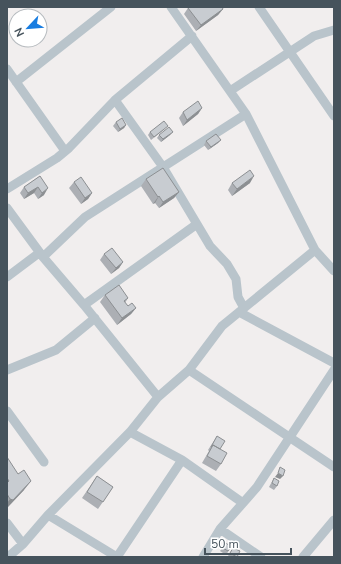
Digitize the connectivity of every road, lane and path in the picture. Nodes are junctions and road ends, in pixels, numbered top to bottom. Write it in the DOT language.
graph roads {
  1 [pos="111,7"];
  2 [pos="171,7"];
  3 [pos="259,7"];
  4 [pos="334,30"];
  5 [pos="192,36"];
  6 [pos="289,51"];
  7 [pos="7,69"];
  8 [pos="16,82"];
  9 [pos="230,91"];
  10 [pos="115,100"];
  11 [pos="246,114"];
  12 [pos="334,116"];
  13 [pos="65,151"];
  14 [pos="163,167"];
  15 [pos="7,189"];
  16 [pos="7,208"];
  17 [pos="197,224"];
  18 [pos="315,250"];
  19 [pos="41,255"];
  20 [pos="334,271"];
  21 [pos="7,277"];
  22 [pos="84,305"];
  23 [pos="241,310"];
  24 [pos="95,318"];
  25 [pos="334,363"];
  26 [pos="7,370"];
  27 [pos="189,370"];
  28 [pos="334,370"];
  29 [pos="158,397"];
  30 [pos="7,411"];
  31 [pos="130,432"];
  32 [pos="290,437"];
  33 [pos="182,460"];
  34 [pos="44,462"];
  35 [pos="334,466"];
  36 [pos="243,504"];
  37 [pos="48,515"];
  38 [pos="334,520"];
  39 [pos="7,524"];
  40 [pos="220,529"];
  41 [pos="23,544"];
  42 [pos="8,557"];
  43 [pos="117,557"];
  44 [pos="203,557"];
  45 [pos="261,557"];
  46 [pos="304,557"];
  1 -- 8 [label="street"];
  2 -- 5 [label="street"];
  3 -- 6 [label="street"];
  4 -- 6 [label="street"];
  5 -- 9 [label="street"];
  5 -- 10 [label="street"];
  6 -- 9 [label="street"];
  6 -- 12 [label="street"];
  7 -- 8 [label="street"];
  8 -- 13 [label="street"];
  9 -- 11 [label="street"];
  10 -- 13 [label="street"];
  10 -- 14 [label="street"];
  11 -- 14 [label="street"];
  11 -- 18 [label="street"];
  13 -- 15 [label="street"];
  14 -- 17 [label="street"];
  14 -- 19 [label="street"];
  16 -- 19 [label="street"];
  17 -- 22 [label="street"];
  17 -- 23 [label="street"];
  18 -- 20 [label="street"];
  18 -- 23 [label="street"];
  19 -- 21 [label="street"];
  19 -- 22 [label="street"];
  22 -- 24 [label="street"];
  23 -- 25 [label="street"];
  23 -- 27 [label="street"];
  24 -- 26 [label="street"];
  24 -- 29 [label="street"];
  27 -- 29 [label="street"];
  27 -- 32 [label="street"];
  28 -- 32 [label="street"];
  29 -- 31 [label="street"];
  30 -- 34 [label="street"];
  31 -- 33 [label="street"];
  31 -- 37 [label="street"];
  32 -- 35 [label="street"];
  32 -- 36 [label="street"];
  33 -- 36 [label="street"];
  33 -- 43 [label="street"];
  36 -- 40 [label="street"];
  37 -- 41 [label="street"];
  37 -- 43 [label="street"];
  38 -- 46 [label="street"];
  39 -- 41 [label="street"];
  40 -- 44 [label="street"];
  40 -- 45 [label="street"];
  41 -- 42 [label="street"];
}
